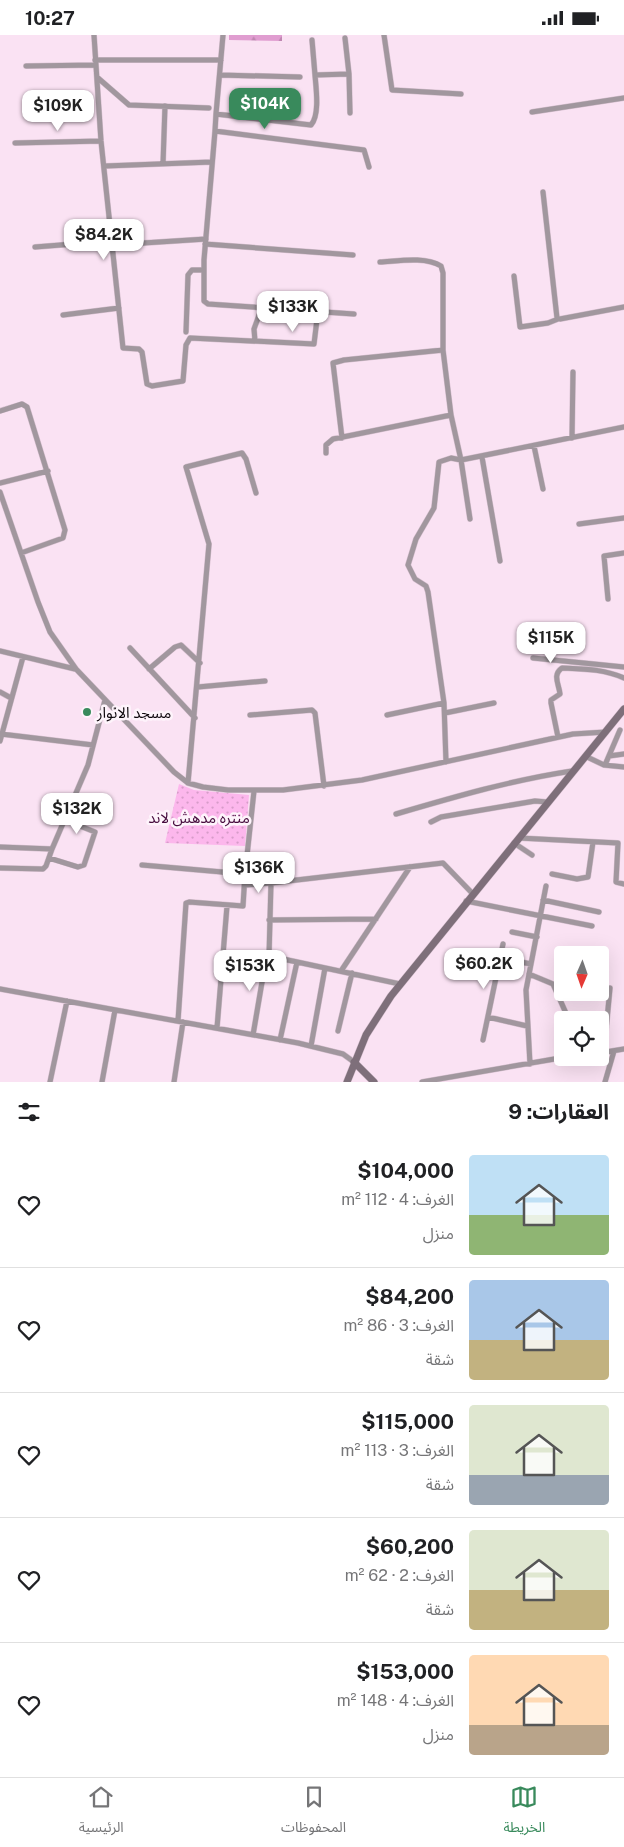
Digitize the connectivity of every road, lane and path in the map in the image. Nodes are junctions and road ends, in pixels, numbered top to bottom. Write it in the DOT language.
graph roads {
  1 [pos="94,35"];
  2 [pos="223,35"];
  3 [pos="384,35"];
  4 [pos="345,38"];
  5 [pos="312,40"];
  6 [pos="221,60"];
  7 [pos="95,62"];
  8 [pos="26,66"];
  9 [pos="349,74"];
  10 [pos="220,75"];
  11 [pos="315,75"];
  12 [pos="300,77"];
  13 [pos="98,78"];
  14 [pos="461,94"];
  15 [pos="624,98"];
  16 [pos="165,106"];
  17 [pos="209,108"];
  18 [pos="532,112"];
  19 [pos="350,113"];
  20 [pos="216,115"];
  21 [pos="215,131"];
  22 [pos="101,141"];
  23 [pos="15,143"];
  24 [pos="212,162"];
  25 [pos="163,164"];
  26 [pos="105,166"];
  27 [pos="369,167"];
  28 [pos="543,192"];
  29 [pos="206,242"];
  30 [pos="112,243"];
  31 [pos="35,247"];
  32 [pos="353,255"];
  33 [pos="380,262"];
  34 [pos="204,270"];
  35 [pos="514,276"];
  36 [pos="262,307"];
  37 [pos="624,307"];
  38 [pos="119,308"];
  39 [pos="318,311"];
  40 [pos="354,314"];
  41 [pos="63,315"];
  42 [pos="558,319"];
  43 [pos="186,333"];
  44 [pos="255,341"];
  45 [pos="443,350"];
  46 [pos="573,372"];
  47 [pos="0,411"];
  48 [pos="451,415"];
  49 [pos="624,427"];
  50 [pos="342,438"];
  51 [pos="572,438"];
  52 [pos="534,446"];
  53 [pos="326,453"];
  54 [pos="482,457"];
  55 [pos="460,460"];
  56 [pos="48,471"];
  57 [pos="0,483"];
  58 [pos="543,489"];
  59 [pos="0,492"];
  60 [pos="256,493"];
  61 [pos="624,518"];
  62 [pos="470,519"];
  63 [pos="579,525"];
  64 [pos="21,553"];
  65 [pos="624,553"];
  66 [pos="500,561"];
  67 [pos="608,599"];
  68 [pos="130,648"];
  69 [pos="0,651"];
  70 [pos="24,657"];
  71 [pos="533,658"];
  72 [pos="200,663"];
  73 [pos="624,667"];
  74 [pos="76,669"];
  75 [pos="149,669"];
  76 [pos="624,678"];
  77 [pos="265,681"];
  78 [pos="198,687"];
  79 [pos="0,692"];
  80 [pos="11,699"];
  81 [pos="105,700"];
  82 [pos="444,703"];
  83 [pos="494,703"];
  84 [pos="624,709"];
  85 [pos="445,713"];
  86 [pos="250,715"];
  87 [pos="387,715"];
  88 [pos="195,718"];
  89 [pos="620,730"];
  90 [pos="606,732"];
  91 [pos="2,734"];
  92 [pos="558,737"];
  93 [pos="0,741"];
  94 [pos="94,745"];
  95 [pos="624,754"];
  96 [pos="585,756"];
  97 [pos="609,756"];
  98 [pos="446,762"];
  99 [pos="605,765"];
  100 [pos="624,767"];
  101 [pos="572,771"];
  102 [pos="188,783"];
  103 [pos="324,786"];
  104 [pos="254,791"];
  105 [pos="547,802"];
  106 [pos="396,814"];
  107 [pos="65,820"];
  108 [pos="431,821"];
  109 [pos="517,841"];
  110 [pos="593,842"];
  111 [pos="618,843"];
  112 [pos="624,843"];
  113 [pos="0,847"];
  114 [pos="52,849"];
  115 [pos="532,855"];
  116 [pos="49,858"];
  117 [pos="142,865"];
  118 [pos="410,867"];
  119 [pos="0,868"];
  120 [pos="245,874"];
  121 [pos="552,874"];
  122 [pos="271,883"];
  123 [pos="624,884"];
  124 [pos="244,885"];
  125 [pos="546,886"];
  126 [pos="472,893"];
  127 [pos="543,900"];
  128 [pos="466,901"];
  129 [pos="227,906"];
  130 [pos="600,911"];
  131 [pos="541,916"];
  132 [pos="376,919"];
  133 [pos="269,920"];
  134 [pos="592,926"];
  135 [pos="512,932"];
  136 [pos="537,937"];
  137 [pos="504,944"];
  138 [pos="267,953"];
  139 [pos="501,957"];
  140 [pos="297,962"];
  141 [pos="531,964"];
  142 [pos="325,968"];
  143 [pos="341,971"];
  144 [pos="352,973"];
  145 [pos="529,974"];
  146 [pos="400,984"];
  147 [pos="610,988"];
  148 [pos="0,989"];
  149 [pos="66,1001"];
  150 [pos="115,1010"];
  151 [pos="565,1011"];
  152 [pos="607,1011"];
  153 [pos="488,1017"];
  154 [pos="180,1022"];
  155 [pos="528,1026"];
  156 [pos="217,1028"];
  157 [pos="338,1031"];
  158 [pos="253,1035"];
  159 [pos="280,1040"];
  160 [pos="483,1040"];
  161 [pos="311,1046"];
  162 [pos="624,1049"];
  163 [pos="609,1051"];
  164 [pos="614,1051"];
  165 [pos="554,1059"];
  166 [pos="354,1062"];
  167 [pos="530,1064"];
  168 [pos="438,1080"];
  169 [pos="50,1082"];
  170 [pos="102,1082"];
  171 [pos="174,1082"];
  172 [pos="347,1082"];
  173 [pos="374,1082"];
  174 [pos="422,1082"];
  175 [pos="605,1082"];
  1 -- 7 [label="street"];
  2 -- 6 [label="street"];
  3 -- 14 [label="street"];
  4 -- 9 [label="street"];
  5 -- 11 [label="street"];
  6 -- 7 [label="street"];
  6 -- 10 [label="street"];
  7 -- 8 [label="street"];
  7 -- 13 [label="street"];
  9 -- 11 [label="street"];
  9 -- 19 [label="street"];
  10 -- 12 [label="street"];
  10 -- 20 [label="street"];
  11 -- 20 [label="street"];
  13 -- 16 [label="street"];
  13 -- 22 [label="street"];
  15 -- 18 [label="street"];
  16 -- 17 [label="street"];
  16 -- 25 [label="street"];
  20 -- 21 [label="street"];
  21 -- 24 [label="street"];
  21 -- 27 [label="street"];
  22 -- 23 [label="street"];
  22 -- 26 [label="street"];
  24 -- 25 [label="street"];
  24 -- 29 [label="street"];
  25 -- 26 [label="street"];
  26 -- 30 [label="street"];
  28 -- 42 [label="street"];
  29 -- 30 [label="street"];
  29 -- 32 [label="street"];
  29 -- 34 [label="street"];
  30 -- 31 [label="street"];
  30 -- 38 [label="street"];
  33 -- 45 [label="street"];
  34 -- 36 [label="street"];
  34 -- 43 [label="street"];
  35 -- 42 [label="street"];
  36 -- 39 [label="street"];
  36 -- 44 [label="street"];
  37 -- 42 [label="street"];
  38 -- 41 [label="street"];
  38 -- 44 [label="street"];
  39 -- 40 [label="street"];
  39 -- 44 [label="street"];
  45 -- 48 [label="street"];
  45 -- 50 [label="street"];
  46 -- 51 [label="street"];
  47 -- 56 [label="street"];
  48 -- 50 [label="street"];
  48 -- 55 [label="street"];
  49 -- 51 [label="street"];
  50 -- 53 [label="street"];
  51 -- 52 [label="street"];
  52 -- 54 [label="street"];
  52 -- 58 [label="street"];
  54 -- 55 [label="street"];
  54 -- 66 [label="street"];
  55 -- 62 [label="street"];
  55 -- 82 [label="street"];
  56 -- 57 [label="street"];
  56 -- 64 [label="street"];
  59 -- 64 [label="street"];
  60 -- 72 [label="street"];
  61 -- 63 [label="street"];
  64 -- 74 [label="street"];
  65 -- 67 [label="street"];
  68 -- 75 [label="street"];
  69 -- 70 [label="street"];
  70 -- 74 [label="street"];
  70 -- 80 [label="street"];
  71 -- 73 [label="street"];
  72 -- 75 [label="street"];
  72 -- 78 [label="street"];
  74 -- 81 [label="street"];
  75 -- 88 [label="street"];
  76 -- 92 [label="street"];
  77 -- 78 [label="street"];
  78 -- 88 [label="street"];
  79 -- 80 [label="street"];
  80 -- 91 [label="street"];
  81 -- 94 [label="street"];
  81 -- 102 [label="street"];
  82 -- 85 [label="street"];
  82 -- 87 [label="street"];
  83 -- 85 [label="street"];
  84 -- 90 [label="main road"];
  85 -- 98 [label="street"];
  86 -- 103 [label="street"];
  88 -- 102 [label="street"];
  89 -- 97 [label="street"];
  90 -- 92 [label="street"];
  90 -- 96 [label="main road"];
  91 -- 93 [label="street"];
  91 -- 94 [label="street"];
  92 -- 98 [label="street"];
  94 -- 107 [label="street"];
  95 -- 97 [label="street"];
  96 -- 99 [label="street"];
  96 -- 101 [label="main road"];
  97 -- 99 [label="street"];
  98 -- 103 [label="street"];
  99 -- 100 [label="street"];
  101 -- 105 [label="main road"];
  101 -- 106 [label="street"];
  102 -- 104 [label="street"];
  103 -- 104 [label="street"];
  104 -- 120 [label="street"];
  105 -- 108 [label="street"];
  105 -- 109 [label="main road"];
  107 -- 114 [label="street"];
  107 -- 116 [label="street"];
  109 -- 110 [label="street"];
  109 -- 115 [label="street"];
  109 -- 126 [label="main road"];
  110 -- 111 [label="street"];
  110 -- 121 [label="street"];
  111 -- 112 [label="street"];
  111 -- 123 [label="street"];
  113 -- 114 [label="street"];
  114 -- 116 [label="street"];
  116 -- 119 [label="street"];
  117 -- 120 [label="street"];
  118 -- 122 [label="street"];
  118 -- 126 [label="street"];
  118 -- 132 [label="street"];
  120 -- 124 [label="street"];
  122 -- 124 [label="street"];
  122 -- 133 [label="street"];
  124 -- 129 [label="street"];
  125 -- 127 [label="street"];
  126 -- 128 [label="main road"];
  127 -- 130 [label="street"];
  127 -- 131 [label="street"];
  128 -- 131 [label="street"];
  128 -- 146 [label="main road"];
  129 -- 154 [label="street"];
  129 -- 156 [label="street"];
  131 -- 134 [label="street"];
  131 -- 136 [label="street"];
  132 -- 133 [label="street"];
  132 -- 143 [label="street"];
  133 -- 138 [label="street"];
  135 -- 136 [label="street"];
  136 -- 141 [label="street"];
  137 -- 139 [label="street"];
  138 -- 140 [label="street"];
  138 -- 158 [label="street"];
  139 -- 141 [label="street"];
  139 -- 153 [label="street"];
  140 -- 142 [label="street"];
  140 -- 159 [label="street"];
  141 -- 145 [label="street"];
  142 -- 143 [label="street"];
  142 -- 161 [label="street"];
  143 -- 144 [label="street"];
  144 -- 146 [label="street"];
  144 -- 157 [label="street"];
  145 -- 151 [label="street"];
  145 -- 155 [label="street"];
  146 -- 166 [label="main road"];
  147 -- 152 [label="street"];
  148 -- 149 [label="street"];
  149 -- 150 [label="street"];
  149 -- 169 [label="street"];
  150 -- 154 [label="street"];
  150 -- 170 [label="street"];
  153 -- 155 [label="street"];
  153 -- 160 [label="street"];
  154 -- 156 [label="street"];
  154 -- 171 [label="street"];
  155 -- 167 [label="street"];
  156 -- 158 [label="street"];
  158 -- 159 [label="street"];
  159 -- 161 [label="street"];
  161 -- 166 [label="street"];
  162 -- 164 [label="street"];
  163 -- 164 [label="street"];
  164 -- 175 [label="street"];
  165 -- 167 [label="street"];
  166 -- 172 [label="main road"];
  166 -- 173 [label="main road"];
  167 -- 168 [label="street"];
  168 -- 174 [label="street"];
}
